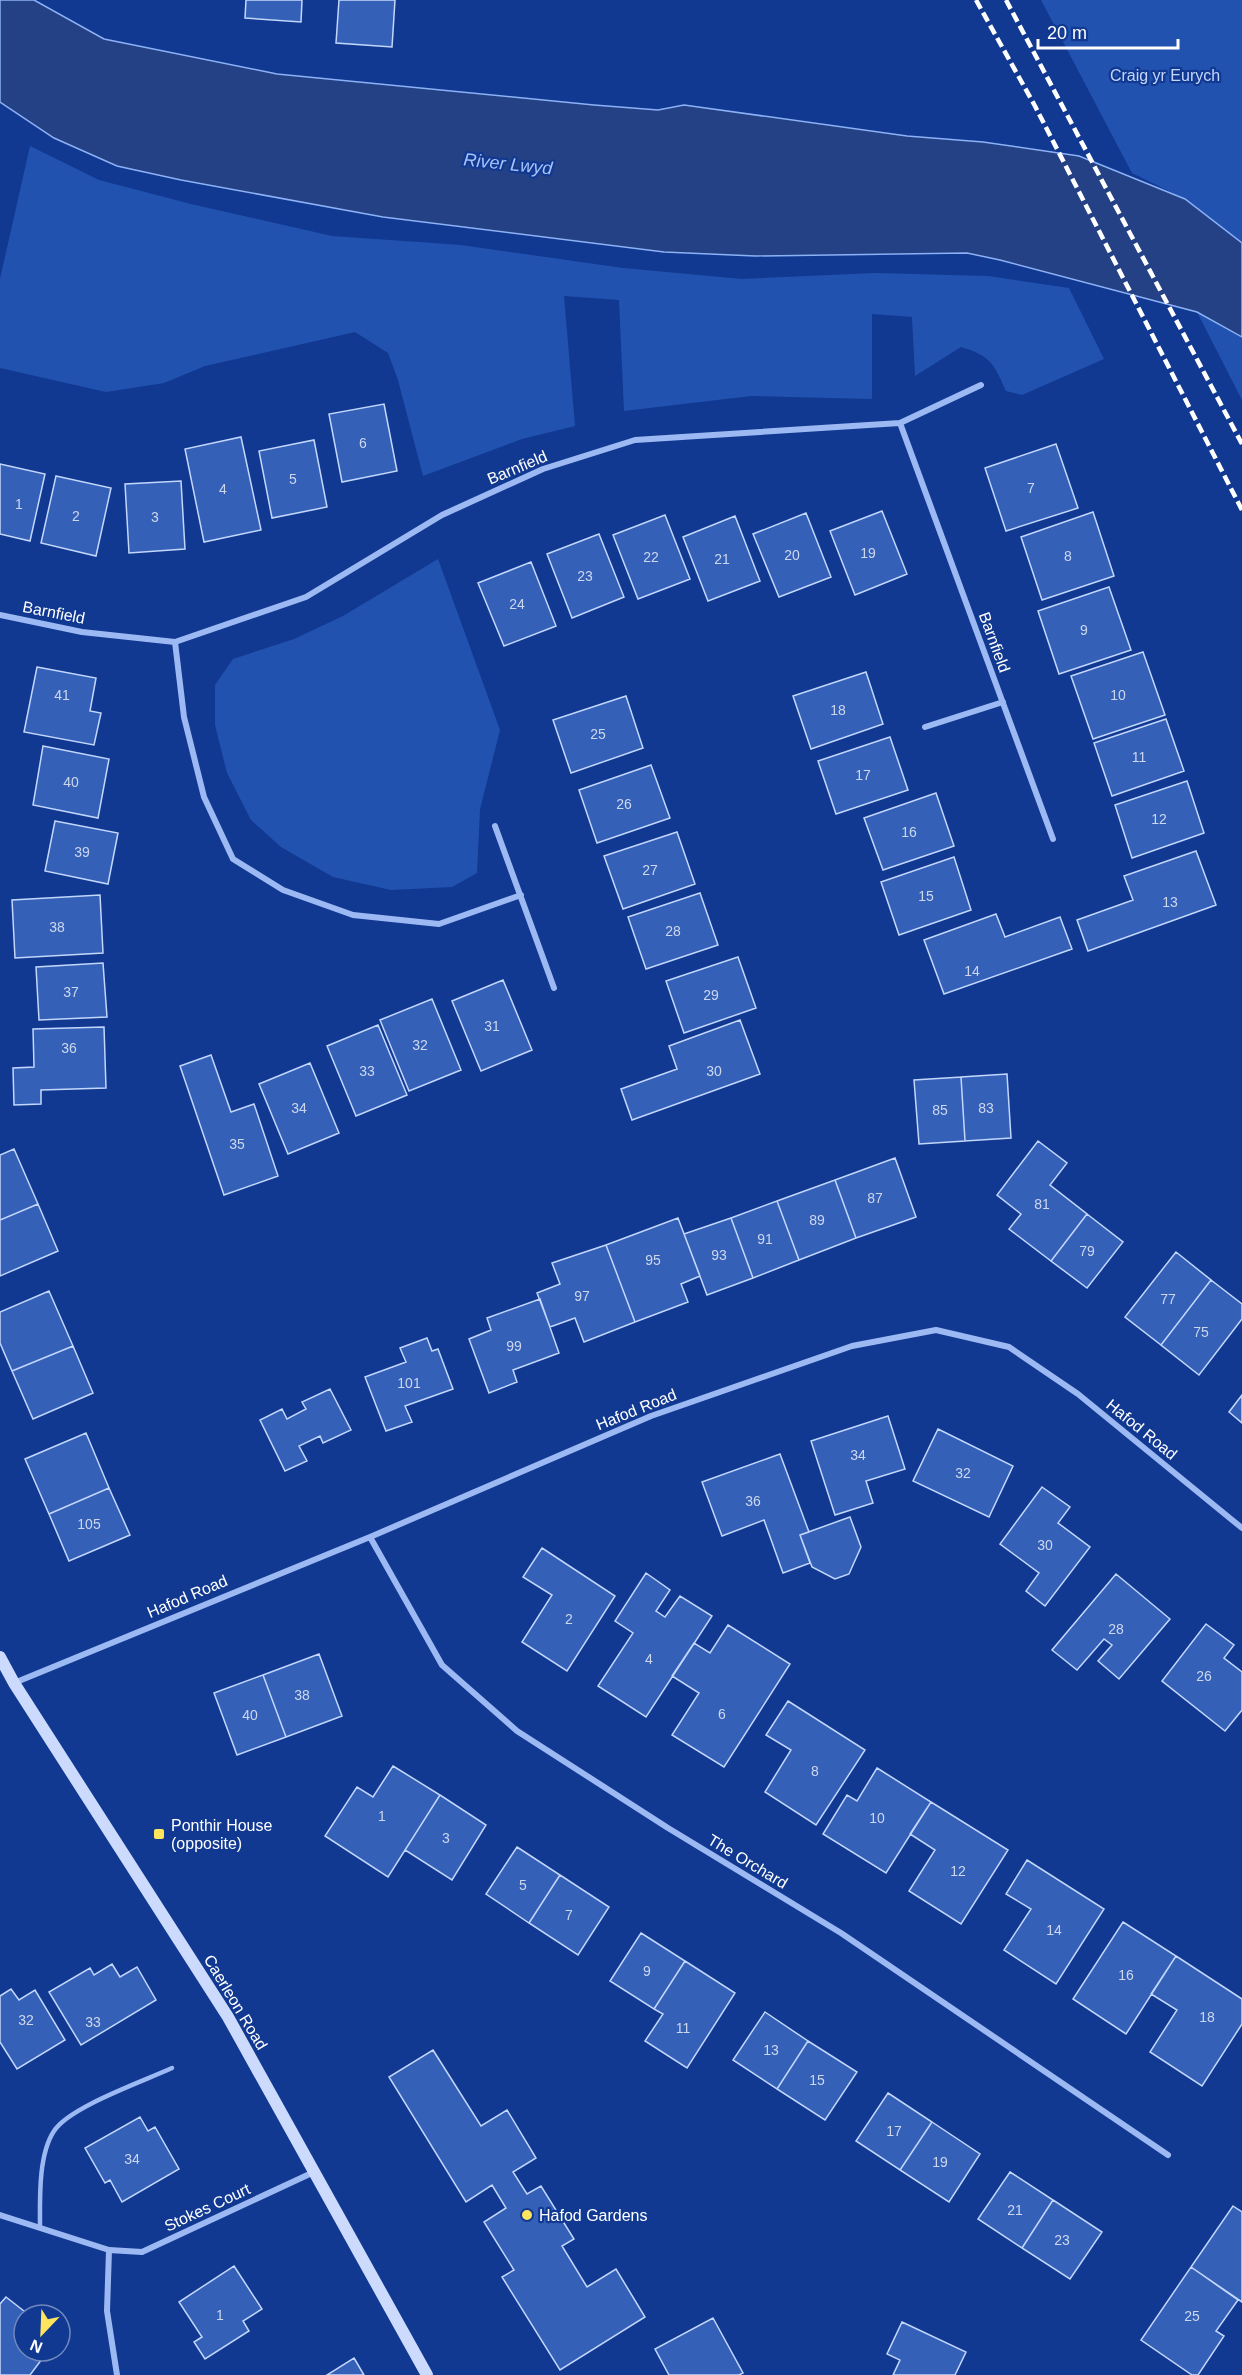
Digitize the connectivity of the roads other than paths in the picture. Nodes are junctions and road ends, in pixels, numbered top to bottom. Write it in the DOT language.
graph roads {
  1 [pos="981,385"];
  2 [pos="900,423"];
  3 [pos="0,615"];
  4 [pos="175,642"];
  5 [pos="1003,702"];
  6 [pos="925,727"];
  7 [pos="495,826"];
  8 [pos="1053,838"];
  9 [pos="521,895"];
  10 [pos="554,988"];
  11 [pos="1242,1528"];
  12 [pos="370,1537"];
  13 [pos="0,1658"];
  14 [pos="14,1683"];
  15 [pos="172,2068"];
  16 [pos="1168,2155"];
  17 [pos="314,2172"];
  18 [pos="0,2215"];
  19 [pos="40,2227"];
  20 [pos="109,2250"];
  21 [pos="117,2375"];
  22 [pos="427,2375"];
  1 -- 2 [label="street, Barnfield"];
  2 -- 4 [label="street, Barnfield"];
  2 -- 5 [label="street, Barnfield"];
  3 -- 4 [label="street, Barnfield"];
  4 -- 9 [label="street"];
  5 -- 6 [label="street"];
  5 -- 8 [label="street, Barnfield"];
  7 -- 9 [label="street"];
  9 -- 10 [label="street"];
  11 -- 12 [label="street, Hafod Road"];
  12 -- 14 [label="street, Hafod Road"];
  12 -- 16 [label="street, The Orchard"];
  13 -- 14 [label="main road, Caerleon Road"];
  14 -- 17 [label="main road, Caerleon Road"];
  15 -- 19 [label="lane"];
  17 -- 20 [label="street, Stokes Court"];
  17 -- 22 [label="main road, Caerleon Road"];
  18 -- 19 [label="street, Stokes Court"];
  19 -- 20 [label="street, Stokes Court"];
  20 -- 21 [label="street"];
}
